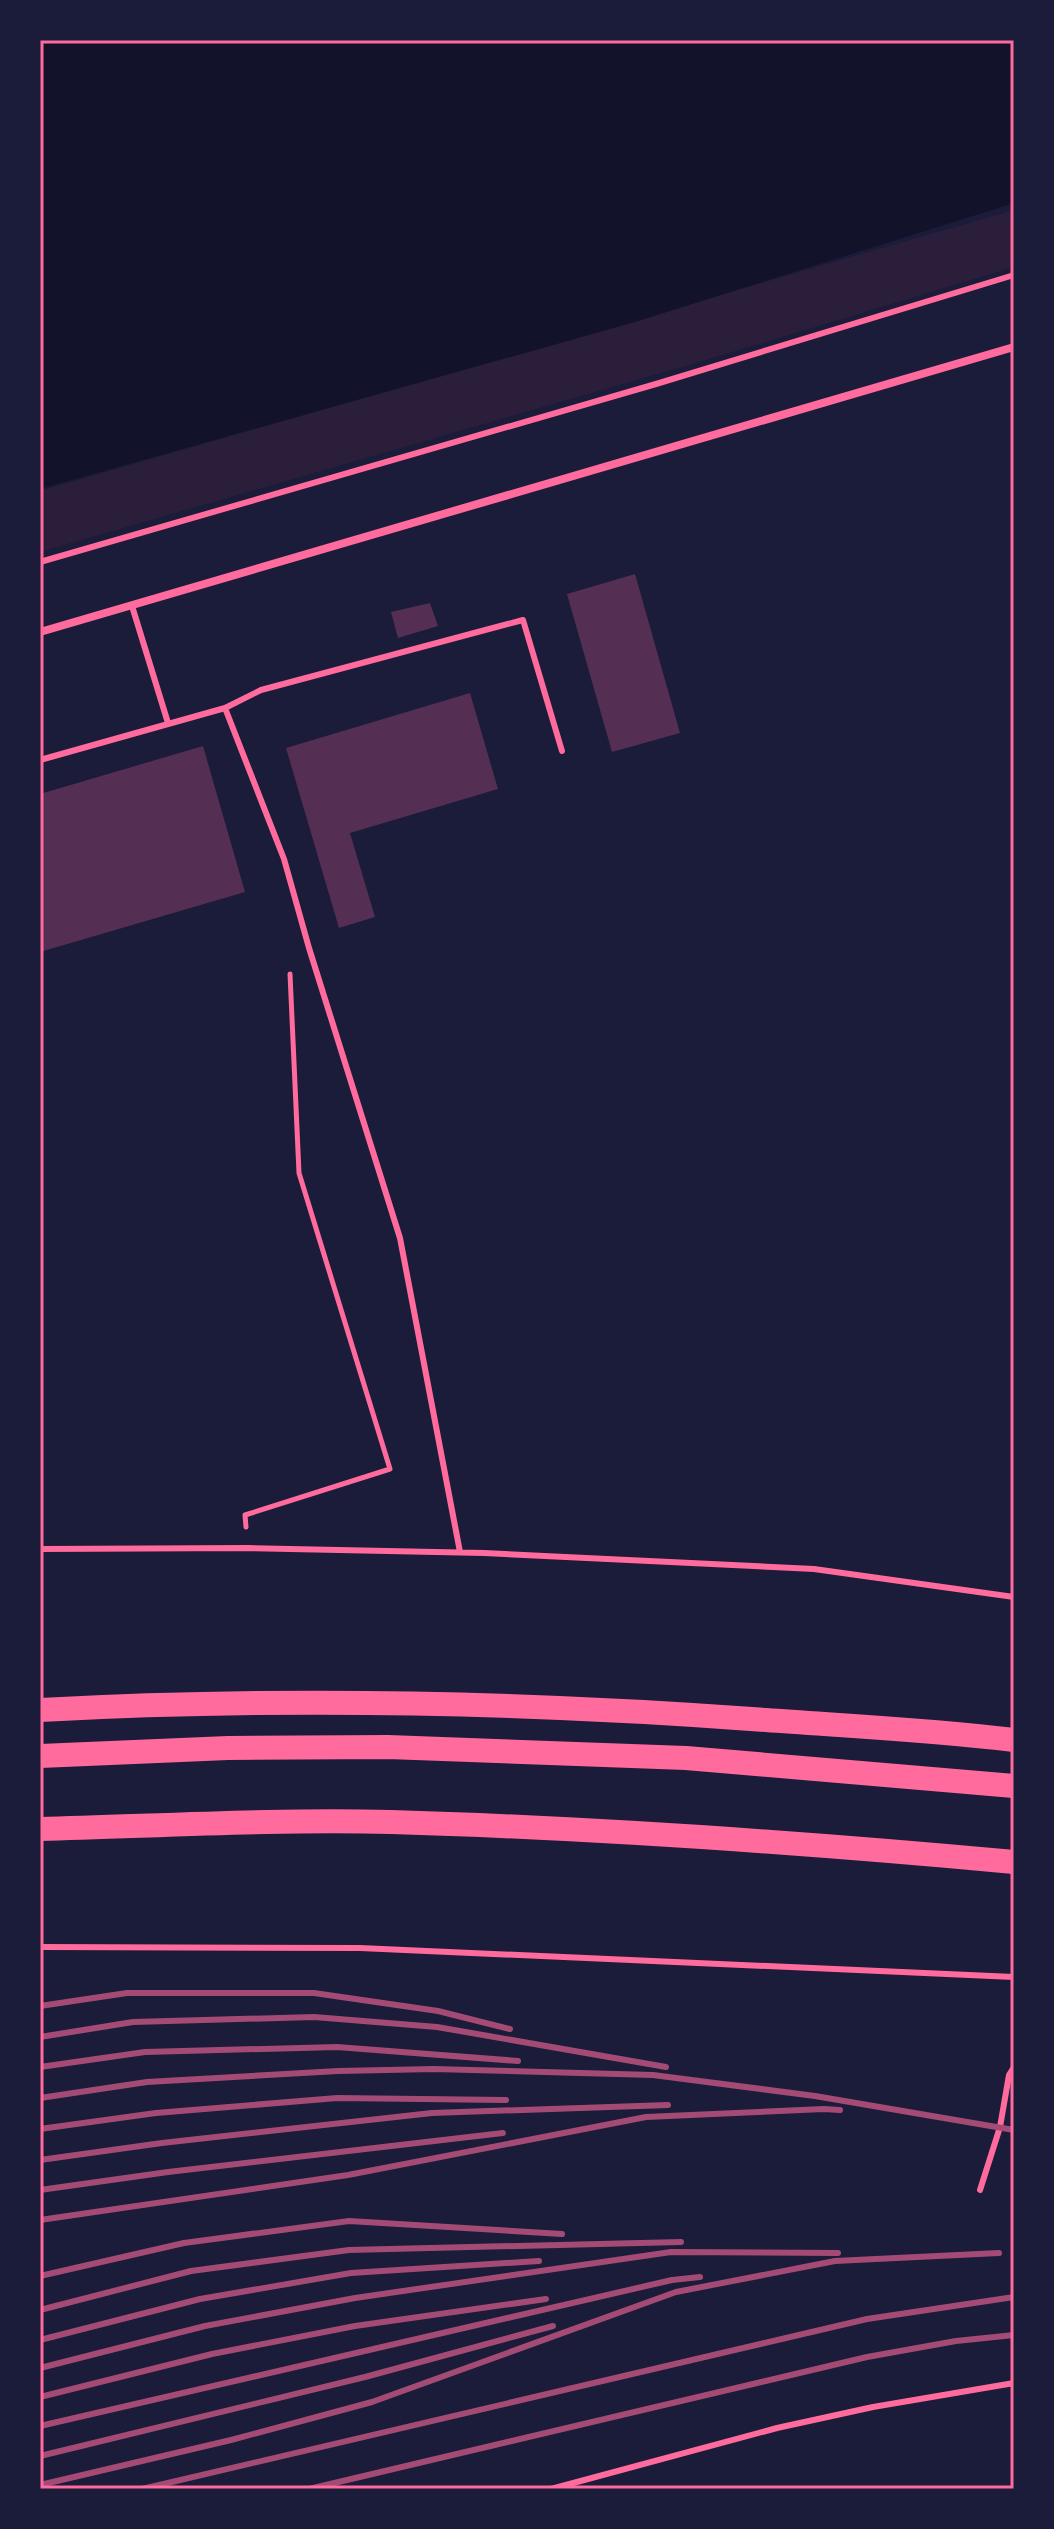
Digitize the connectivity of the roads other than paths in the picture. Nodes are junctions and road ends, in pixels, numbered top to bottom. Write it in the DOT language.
graph roads {
  1 [pos="1014,275"];
  2 [pos="1014,347"];
  3 [pos="40,562"];
  4 [pos="132,606"];
  5 [pos="40,632"];
  6 [pos="225,708"];
  7 [pos="168,723"];
  8 [pos="562,751"];
  9 [pos="40,760"];
  10 [pos="40,1549"];
  11 [pos="460,1552"];
  12 [pos="1014,1597"];
  13 [pos="40,1710"];
  14 [pos="1014,1740"];
  15 [pos="40,1756"];
  16 [pos="1014,1786"];
  17 [pos="40,1829"];
  18 [pos="1014,1862"];
  19 [pos="40,1947"];
  20 [pos="1014,1977"];
  21 [pos="1014,2067"];
  22 [pos="980,2190"];
  23 [pos="1014,2383"];
  24 [pos="551,2489"];
  1 -- 3 [label="lane"];
  2 -- 4 [label="street"];
  4 -- 5 [label="street"];
  4 -- 7 [label="lane"];
  6 -- 7 [label="lane"];
  6 -- 8 [label="lane"];
  6 -- 11 [label="lane"];
  7 -- 9 [label="lane"];
  10 -- 11 [label="lane"];
  11 -- 12 [label="lane"];
  13 -- 14 [label="highway"];
  15 -- 16 [label="highway"];
  17 -- 18 [label="highway"];
  19 -- 20 [label="lane"];
  21 -- 22 [label="lane"];
  23 -- 24 [label="lane"];
}
